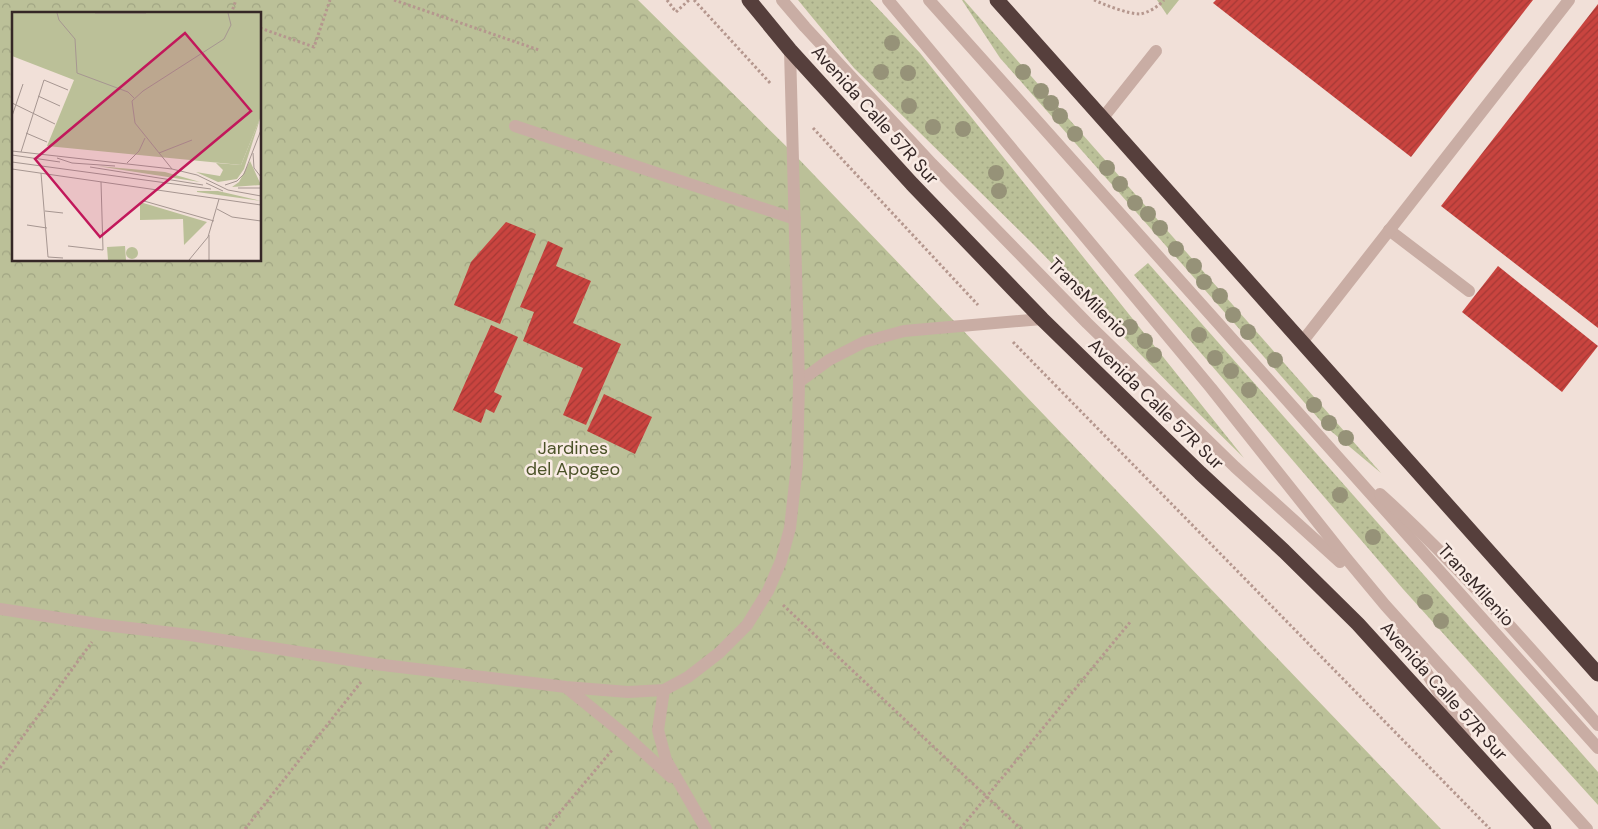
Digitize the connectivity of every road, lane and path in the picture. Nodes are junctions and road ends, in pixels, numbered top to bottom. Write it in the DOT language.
graph roads {
  1 [pos="330,0"];
  2 [pos="394,0"];
  3 [pos="666,0"];
  4 [pos="689,0"];
  5 [pos="694,0"];
  6 [pos="749,0"];
  7 [pos="782,0"];
  8 [pos="888,0"];
  9 [pos="929,0"];
  10 [pos="997,0"];
  11 [pos="1094,0"];
  12 [pos="1164,0"];
  13 [pos="1569,0"];
  14 [pos="261,28"];
  15 [pos="540,50"];
  16 [pos="790,50"];
  17 [pos="1156,51"];
  18 [pos="792,106"];
  19 [pos="1102,118"];
  20 [pos="515,126"];
  21 [pos="795,219"];
  22 [pos="1389,230"];
  23 [pos="1469,291"];
  24 [pos="1042,319"];
  25 [pos="995,323"];
  26 [pos="1302,342"];
  27 [pos="799,382"];
  28 [pos="1327,446"];
  29 [pos="768,592"];
  30 [pos="1385,605"];
  31 [pos="0,609"];
  32 [pos="1132,621"];
  33 [pos="104,625"];
  34 [pos="375,664"];
  35 [pos="1598,674"];
  36 [pos="566,687"];
  37 [pos="664,690"];
  38 [pos="1598,725"];
  39 [pos="625,735"];
  40 [pos="1598,748"];
  41 [pos="1475,752"];
  42 [pos="0,768"];
  43 [pos="680,786"];
  44 [pos="987,796"];
  45 [pos="245,829"];
  46 [pos="546,829"];
  47 [pos="706,829"];
  48 [pos="960,829"];
  49 [pos="1021,829"];
  50 [pos="1490,829"];
  51 [pos="1544,829"];
  52 [pos="1587,829"];
  1 -- 14 [label="path"];
  2 -- 15 [label="path"];
  3 -- 4 [label="path"];
  5 -- 18 [label="path"];
  6 -- 16 [label="highway, Avenida Calle 57R Sur"];
  7 -- 30 [label="lane, TransMilenio"];
  8 -- 30 [label="lane, TransMilenio"];
  9 -- 28 [label="lane, TransMilenio"];
  10 -- 19 [label="highway"];
  11 -- 12 [label="path"];
  13 -- 22 [label="lane"];
  16 -- 18 [label="lane"];
  16 -- 24 [label="highway, Avenida Calle 57R Sur"];
  17 -- 19 [label="lane"];
  18 -- 21 [label="lane"];
  18 -- 25 [label="path"];
  19 -- 26 [label="highway"];
  20 -- 21 [label="lane"];
  21 -- 27 [label="lane"];
  22 -- 23 [label="lane"];
  22 -- 26 [label="lane"];
  24 -- 25 [label="lane"];
  24 -- 41 [label="highway, Avenida Calle 57R Sur"];
  25 -- 27 [label="lane"];
  25 -- 50 [label="path"];
  26 -- 35 [label="highway"];
  27 -- 29 [label="lane"];
  28 -- 38 [label="lane, TransMilenio"];
  28 -- 40 [label="lane, TransMilenio"];
  29 -- 37 [label="lane"];
  29 -- 44 [label="path"];
  30 -- 41 [label="lane, TransMilenio"];
  30 -- 52 [label="lane, TransMilenio"];
  31 -- 33 [label="lane"];
  32 -- 44 [label="path"];
  33 -- 34 [label="lane"];
  33 -- 42 [label="path"];
  34 -- 36 [label="lane"];
  34 -- 45 [label="path"];
  36 -- 37 [label="lane"];
  36 -- 39 [label="lane"];
  37 -- 43 [label="lane"];
  39 -- 43 [label="lane"];
  39 -- 46 [label="path"];
  41 -- 51 [label="highway, Avenida Calle 57R Sur"];
  43 -- 47 [label="lane"];
  44 -- 48 [label="path"];
  44 -- 49 [label="path"];
}
